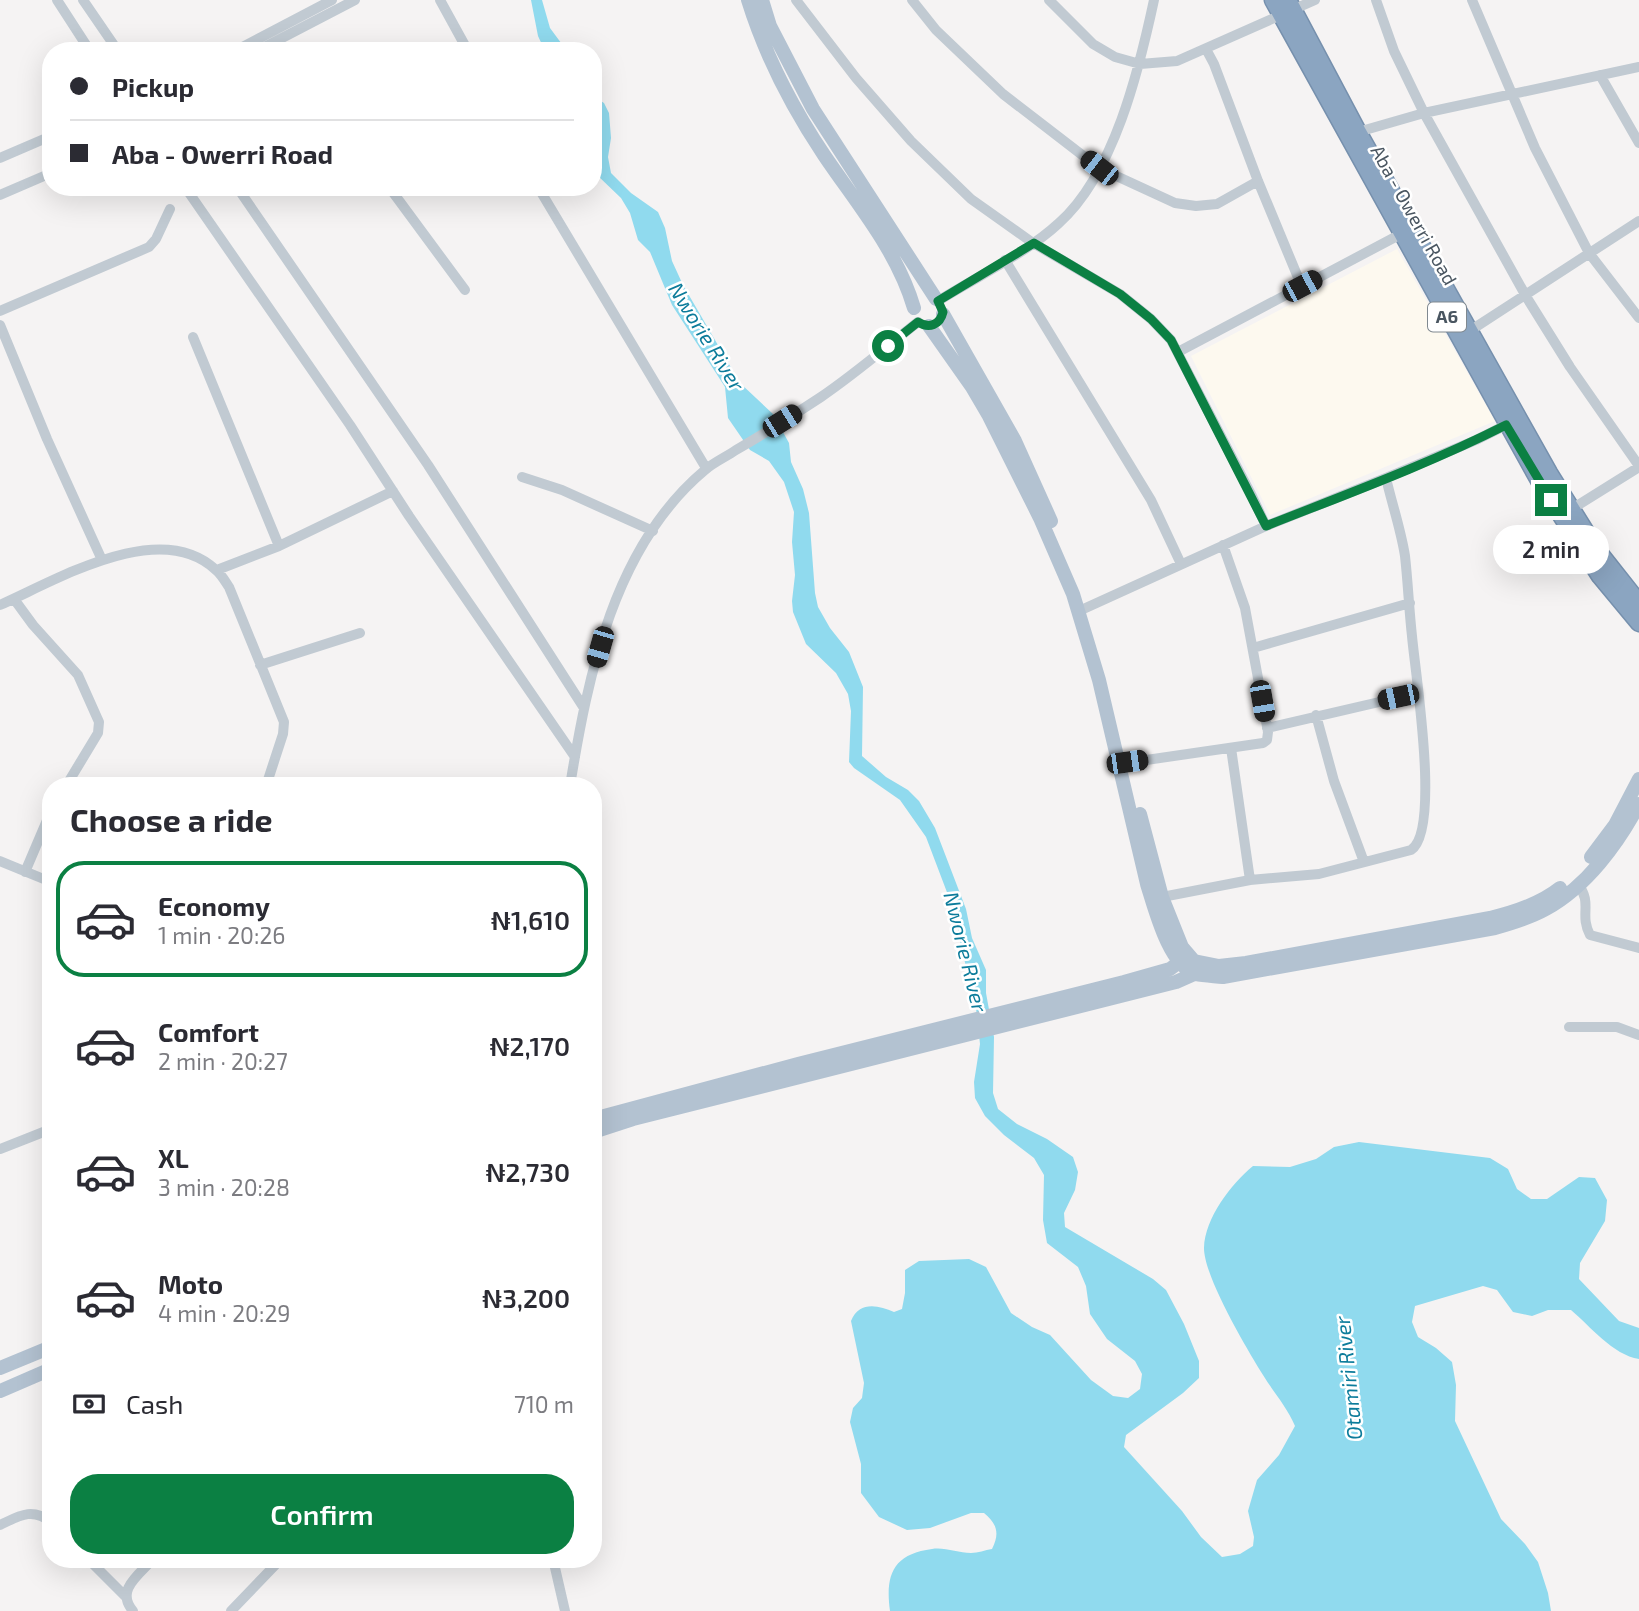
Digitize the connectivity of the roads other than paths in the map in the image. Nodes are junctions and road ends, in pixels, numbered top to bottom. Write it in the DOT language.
graph roads {
  1 [pos="57,0"];
  2 [pos="83,0"];
  3 [pos="331,0"];
  4 [pos="355,0"];
  5 [pos="440,0"];
  6 [pos="748,0"];
  7 [pos="762,0"];
  8 [pos="796,0"];
  9 [pos="912,0"];
  10 [pos="1049,0"];
  11 [pos="1154,0"];
  12 [pos="1315,0"];
  13 [pos="1376,0"];
  14 [pos="1472,0"];
  15 [pos="1284,5"];
  16 [pos="84,42"];
  17 [pos="112,42"];
  18 [pos="252,42"];
  19 [pos="276,42"];
  20 [pos="463,42"];
  21 [pos="1206,49"];
  22 [pos="1140,64"];
  23 [pos="1639,66"];
  24 [pos="1600,75"];
  25 [pos="1511,95"];
  26 [pos="1424,113"];
  27 [pos="1358,131"];
  28 [pos="42,140"];
  29 [pos="1639,142"];
  30 [pos="0,158"];
  31 [pos="1099,168"];
  32 [pos="42,177"];
  33 [pos="1258,181"];
  34 [pos="0,195"];
  35 [pos="191,196"];
  36 [pos="243,196"];
  37 [pos="396,196"];
  38 [pos="543,196"];
  39 [pos="170,209"];
  40 [pos="1639,221"];
  41 [pos="1401,234"];
  42 [pos="1034,243"];
  43 [pos="1590,253"];
  44 [pos="1005,260"];
  45 [pos="1302,286"];
  46 [pos="465,290"];
  47 [pos="1525,294"];
  48 [pos="939,304"];
  49 [pos="0,311"];
  50 [pos="1639,317"];
  51 [pos="920,318"];
  52 [pos="0,325"];
  53 [pos="1463,335"];
  54 [pos="193,337"];
  55 [pos="1178,352"];
  56 [pos="1512,422"];
  57 [pos="1639,467"];
  58 [pos="706,468"];
  59 [pos="522,477"];
  60 [pos="1386,478"];
  61 [pos="393,491"];
  62 [pos="1566,512"];
  63 [pos="1266,526"];
  64 [pos="653,531"];
  65 [pos="1223,545"];
  66 [pos="279,546"];
  67 [pos="102,560"];
  68 [pos="1181,564"];
  69 [pos="217,570"];
  70 [pos="14,598"];
  71 [pos="1410,603"];
  72 [pos="1639,603"];
  73 [pos="0,605"];
  74 [pos="1084,610"];
  75 [pos="1639,623"];
  76 [pos="360,633"];
  77 [pos="1253,648"];
  78 [pos="260,664"];
  79 [pos="1418,693"];
  80 [pos="584,709"];
  81 [pos="1315,715"];
  82 [pos="1267,728"];
  83 [pos="1231,748"];
  84 [pos="575,757"];
  85 [pos="1123,763"];
  86 [pos="71,777"];
  87 [pos="269,777"];
  88 [pos="572,777"];
  89 [pos="1639,779"];
  90 [pos="1639,804"];
  91 [pos="42,832"];
  92 [pos="0,862"];
  93 [pos="1364,862"];
  94 [pos="25,872"];
  95 [pos="42,879"];
  96 [pos="1250,880"];
  97 [pos="1578,884"];
  98 [pos="1157,898"];
  99 [pos="1639,948"];
  100 [pos="1189,966"];
  101 [pos="1569,1027"];
  102 [pos="955,1030"];
  103 [pos="1639,1035"];
  104 [pos="602,1116"];
  105 [pos="602,1129"];
  106 [pos="42,1133"];
  107 [pos="0,1149"];
  108 [pos="42,1351"];
  109 [pos="0,1368"];
  110 [pos="42,1373"];
  111 [pos="0,1391"];
  112 [pos="42,1516"];
  113 [pos="0,1525"];
  114 [pos="97,1568"];
  115 [pos="145,1568"];
  116 [pos="272,1568"];
  117 [pos="555,1568"];
  118 [pos="125,1596"];
  119 [pos="133,1611"];
  120 [pos="230,1611"];
  121 [pos="565,1611"];
  1 -- 16 [label="street"];
  2 -- 17 [label="street"];
  3 -- 18 [label="street"];
  4 -- 19 [label="street"];
  5 -- 20 [label="street"];
  6 -- 51 [label="main road"];
  7 -- 48 [label="main road"];
  8 -- 42 [label="street"];
  9 -- 31 [label="street"];
  10 -- 22 [label="street"];
  11 -- 22 [label="street"];
  12 -- 15 [label="street"];
  13 -- 26 [label="street"];
  14 -- 25 [label="street"];
  15 -- 21 [label="street"];
  15 -- 27 [label="highway, Aba - Owerri Road / A6"];
  15 -- 41 [label="highway, Aba - Owerri Road / A6"];
  21 -- 22 [label="street"];
  21 -- 33 [label="street"];
  22 -- 31 [label="street"];
  23 -- 24 [label="street"];
  24 -- 25 [label="street"];
  24 -- 29 [label="street"];
  25 -- 26 [label="street"];
  25 -- 43 [label="street"];
  26 -- 27 [label="street"];
  26 -- 47 [label="street"];
  27 -- 53 [label="highway, Aba - Owerri Road / A6"];
  28 -- 30 [label="street"];
  31 -- 33 [label="street"];
  31 -- 42 [label="street"];
  32 -- 34 [label="street"];
  33 -- 45 [label="street"];
  35 -- 61 [label="street"];
  36 -- 80 [label="street"];
  37 -- 46 [label="street"];
  38 -- 58 [label="street"];
  39 -- 49 [label="street"];
  40 -- 43 [label="street"];
  41 -- 45 [label="street"];
  41 -- 53 [label="highway, Aba - Owerri Road / A6"];
  42 -- 44 [label="street"];
  42 -- 55 [label="street"];
  43 -- 47 [label="street"];
  43 -- 50 [label="street"];
  44 -- 48 [label="street"];
  44 -- 68 [label="street"];
  45 -- 55 [label="street"];
  47 -- 53 [label="street"];
  47 -- 57 [label="street"];
  48 -- 51 [label="main road"];
  48 -- 51 [label="main road"];
  48 -- 74 [label="main road"];
  51 -- 58 [label="street"];
  51 -- 74 [label="main road"];
  52 -- 67 [label="street"];
  53 -- 56 [label="highway, Aba - Owerri Road / A6"];
  54 -- 66 [label="street"];
  55 -- 63 [label="street"];
  56 -- 60 [label="street"];
  56 -- 62 [label="highway, Aba - Owerri Road / A6"];
  57 -- 62 [label="street"];
  58 -- 64 [label="street"];
  59 -- 64 [label="street"];
  60 -- 63 [label="street"];
  60 -- 71 [label="street"];
  61 -- 66 [label="street"];
  61 -- 84 [label="street"];
  62 -- 72 [label="highway, Aba - Owerri Road / A6"];
  62 -- 75 [label="highway, Aba - Owerri Road / A6"];
  63 -- 65 [label="street"];
  64 -- 80 [label="street"];
  65 -- 68 [label="street"];
  65 -- 77 [label="street"];
  66 -- 69 [label="street"];
  67 -- 69 [label="street"];
  67 -- 70 [label="street"];
  68 -- 74 [label="street"];
  69 -- 78 [label="street"];
  70 -- 73 [label="street"];
  70 -- 86 [label="street"];
  71 -- 77 [label="street"];
  71 -- 79 [label="street"];
  74 -- 85 [label="main road"];
  76 -- 78 [label="street"];
  77 -- 82 [label="street"];
  78 -- 87 [label="street"];
  79 -- 81 [label="street"];
  79 -- 93 [label="street"];
  80 -- 84 [label="street"];
  81 -- 82 [label="street"];
  81 -- 93 [label="street"];
  82 -- 83 [label="street"];
  83 -- 85 [label="street"];
  83 -- 96 [label="street"];
  84 -- 88 [label="street"];
  85 -- 98 [label="main road"];
  89 -- 100 [label="main road"];
  90 -- 97 [label="main road"];
  91 -- 94 [label="street"];
  92 -- 94 [label="street"];
  93 -- 96 [label="street"];
  94 -- 95 [label="street"];
  96 -- 98 [label="street"];
  97 -- 99 [label="street"];
  97 -- 100 [label="main road"];
  98 -- 100 [label="main road"];
  100 -- 102 [label="main road"];
  101 -- 103 [label="street"];
  102 -- 104 [label="main road"];
  102 -- 105 [label="main road"];
  106 -- 107 [label="street"];
  108 -- 109 [label="main road"];
  110 -- 111 [label="main road"];
  112 -- 113 [label="street"];
  114 -- 118 [label="street"];
  115 -- 118 [label="street"];
  116 -- 120 [label="street"];
  117 -- 121 [label="street"];
  118 -- 119 [label="street"];
}
